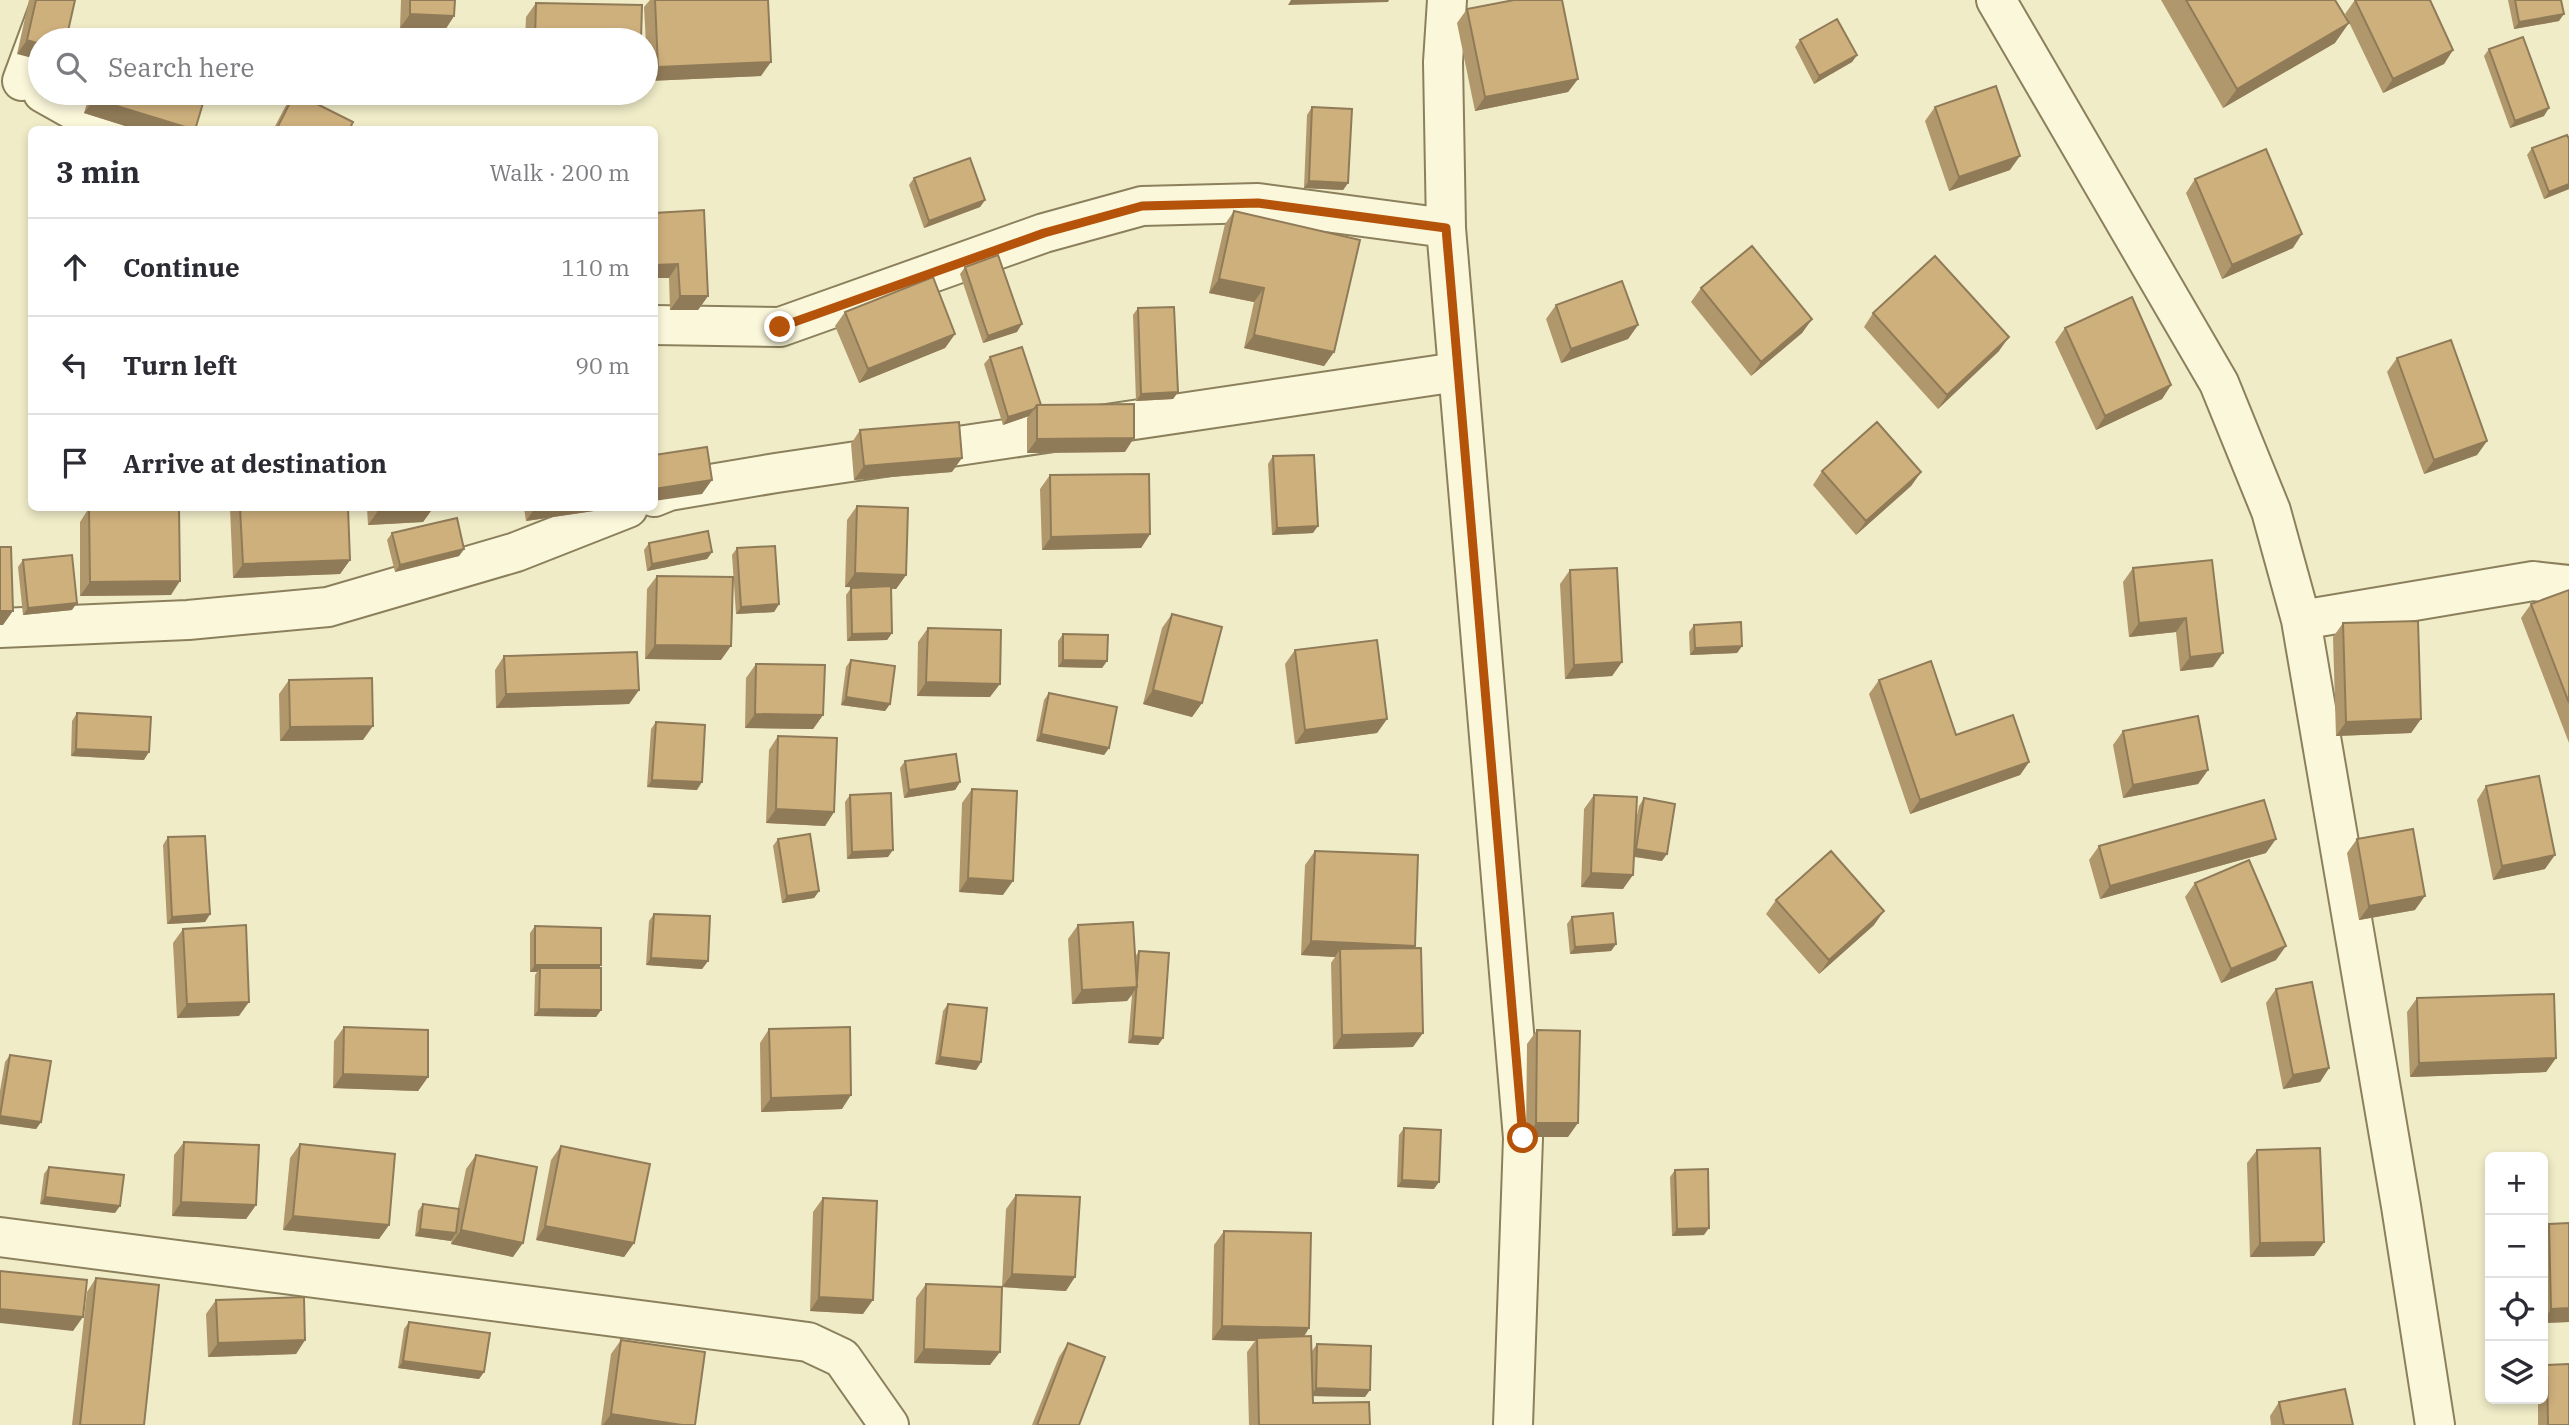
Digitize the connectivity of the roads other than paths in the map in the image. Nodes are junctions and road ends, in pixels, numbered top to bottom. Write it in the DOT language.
graph roads {
  1 [pos="52,0"];
  2 [pos="1447,0"];
  3 [pos="1996,0"];
  4 [pos="44,28"];
  5 [pos="64,105"];
  6 [pos="102,126"];
  7 [pos="1446,228"];
  8 [pos="658,326"];
  9 [pos="1457,372"];
  10 [pos="658,495"];
  11 [pos="620,511"];
  12 [pos="2569,584"];
  13 [pos="2301,620"];
  14 [pos="0,628"];
  15 [pos="0,1237"];
  16 [pos="889,1425"];
  17 [pos="1513,1425"];
  18 [pos="2435,1425"];
  1 -- 4 [label="street"];
  2 -- 7 [label="street"];
  3 -- 13 [label="street"];
  5 -- 6 [label="street"];
  7 -- 8 [label="street"];
  7 -- 9 [label="street"];
  9 -- 10 [label="street"];
  9 -- 17 [label="street"];
  11 -- 14 [label="street"];
  12 -- 13 [label="street"];
  13 -- 18 [label="street"];
  15 -- 16 [label="street"];
}
